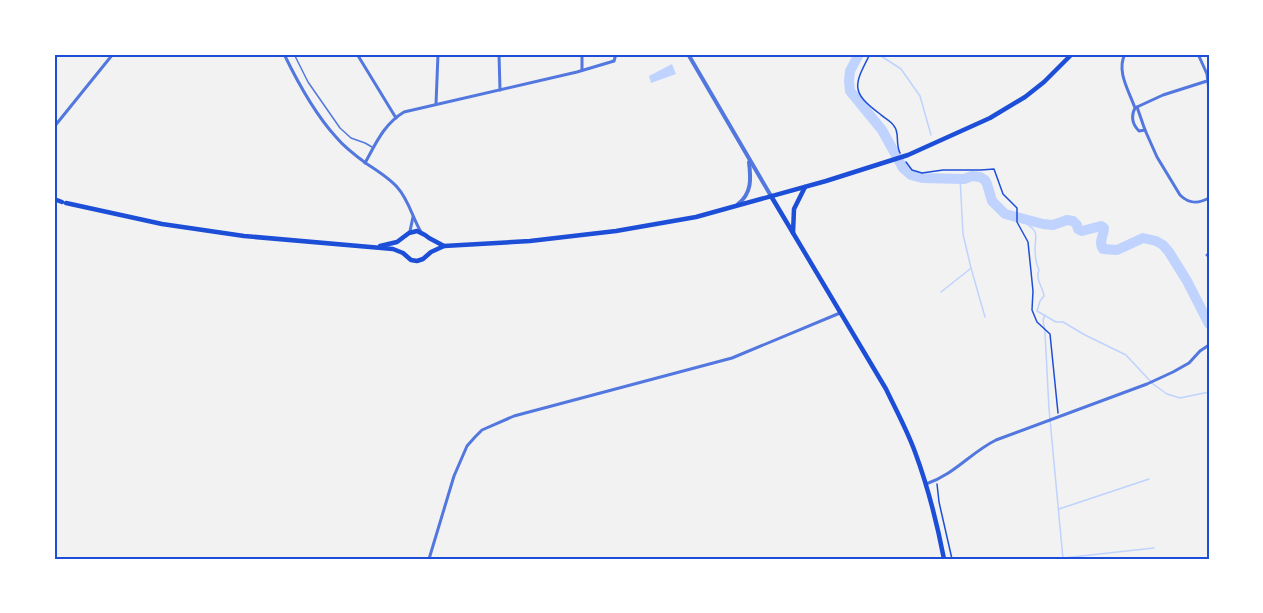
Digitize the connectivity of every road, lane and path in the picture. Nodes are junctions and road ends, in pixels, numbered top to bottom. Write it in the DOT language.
graph roads {
  1 [pos="113,54"];
  2 [pos="284,54"];
  3 [pos="294,54"];
  4 [pos="357,54"];
  5 [pos="438,54"];
  6 [pos="499,54"];
  7 [pos="582,54"];
  8 [pos="616,54"];
  9 [pos="688,54"];
  10 [pos="870,54"];
  11 [pos="1072,54"];
  12 [pos="1125,54"];
  13 [pos="1198,54"];
  14 [pos="582,70"];
  15 [pos="1208,73"];
  16 [pos="1207,81"];
  17 [pos="500,90"];
  18 [pos="1209,91"];
  19 [pos="436,104"];
  20 [pos="1136,107"];
  21 [pos="396,118"];
  22 [pos="54,126"];
  23 [pos="1145,130"];
  24 [pos="373,148"];
  25 [pos="748,159"];
  26 [pos="365,163"];
  27 [pos="805,187"];
  28 [pos="771,196"];
  29 [pos="1209,198"];
  30 [pos="54,199"];
  31 [pos="733,207"];
  32 [pos="413,216"];
  33 [pos="421,232"];
  34 [pos="409,233"];
  35 [pos="793,233"];
  36 [pos="404,238"];
  37 [pos="429,238"];
  38 [pos="444,246"];
  39 [pos="375,247"];
  40 [pos="403,253"];
  41 [pos="428,255"];
  42 [pos="840,314"];
  43 [pos="1209,345"];
  44 [pos="1059,417"];
  45 [pos="937,480"];
  46 [pos="926,484"];
  47 [pos="429,559"];
  48 [pos="944,559"];
  49 [pos="952,559"];
  1 -- 22 [label="street"];
  2 -- 26 [label="street"];
  3 -- 24 [label="lane"];
  4 -- 21 [label="street"];
  5 -- 19 [label="street"];
  6 -- 17 [label="street"];
  7 -- 14 [label="street"];
  8 -- 14 [label="street"];
  9 -- 25 [label="street"];
  10 -- 44 [label="path"];
  11 -- 27 [label="main road"];
  12 -- 20 [label="street"];
  13 -- 15 [label="street"];
  14 -- 17 [label="street"];
  15 -- 16 [label="street"];
  16 -- 18 [label="street"];
  16 -- 20 [label="street"];
  17 -- 19 [label="street"];
  19 -- 21 [label="street"];
  20 -- 23 [label="street"];
  20 -- 23 [label="street"];
  21 -- 24 [label="street"];
  23 -- 29 [label="street"];
  24 -- 26 [label="street"];
  25 -- 28 [label="street"];
  25 -- 31 [label="street"];
  26 -- 32 [label="street"];
  27 -- 28 [label="main road"];
  27 -- 35 [label="main road"];
  28 -- 31 [label="main road"];
  28 -- 35 [label="main road"];
  30 -- 39 [label="main road"];
  31 -- 38 [label="main road"];
  32 -- 33 [label="street"];
  32 -- 34 [label="street"];
  33 -- 34 [label="main road"];
  33 -- 37 [label="main road"];
  34 -- 36 [label="main road"];
  35 -- 42 [label="main road"];
  36 -- 39 [label="main road"];
  36 -- 40 [label="main road"];
  37 -- 38 [label="main road"];
  37 -- 41 [label="main road"];
  38 -- 41 [label="main road"];
  39 -- 40 [label="main road"];
  40 -- 41 [label="main road"];
  42 -- 46 [label="main road"];
  42 -- 47 [label="street"];
  43 -- 44 [label="street"];
  44 -- 45 [label="street"];
  45 -- 46 [label="street"];
  45 -- 49 [label="path"];
  46 -- 48 [label="main road"];
}
